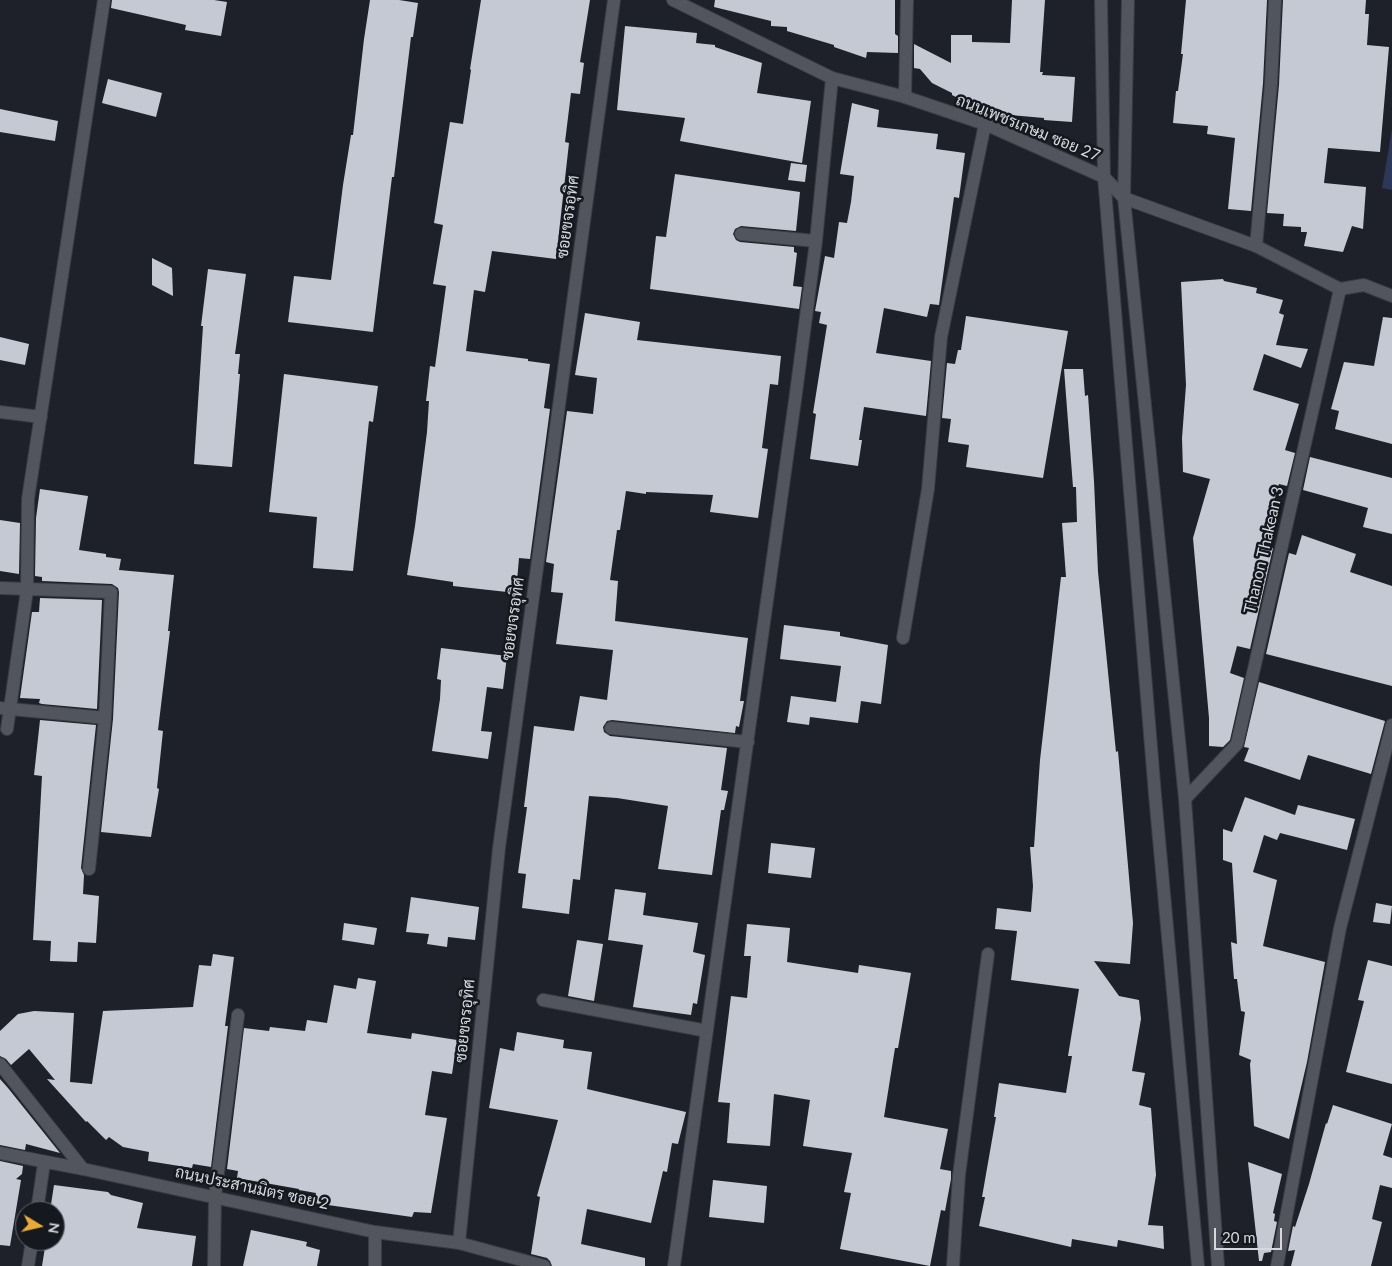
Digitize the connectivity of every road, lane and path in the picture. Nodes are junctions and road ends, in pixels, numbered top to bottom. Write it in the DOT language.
graph roads {
  1 [pos="104,0"];
  2 [pos="614,0"];
  3 [pos="673,0"];
  4 [pos="907,0"];
  5 [pos="1101,0"];
  6 [pos="1128,0"];
  7 [pos="1275,0"];
  8 [pos="832,78"];
  9 [pos="905,97"];
  10 [pos="985,124"];
  11 [pos="1104,177"];
  12 [pos="1124,198"];
  13 [pos="741,234"];
  14 [pos="816,241"];
  15 [pos="1256,246"];
  16 [pos="1340,289"];
  17 [pos="1392,296"];
  18 [pos="0,412"];
  19 [pos="40,417"];
  20 [pos="0,588"];
  21 [pos="27,590"];
  22 [pos="903,638"];
  23 [pos="5,708"];
  24 [pos="105,718"];
  25 [pos="1392,725"];
  26 [pos="611,728"];
  27 [pos="7,729"];
  28 [pos="748,742"];
  29 [pos="1185,799"];
  30 [pos="89,869"];
  31 [pos="988,954"];
  32 [pos="543,1000"];
  33 [pos="238,1015"];
  34 [pos="707,1031"];
  35 [pos="0,1064"];
  36 [pos="0,1153"];
  37 [pos="44,1163"];
  38 [pos="84,1169"];
  39 [pos="215,1196"];
  40 [pos="38,1201"];
  41 [pos="1212,1203"];
  42 [pos="1193,1209"];
  43 [pos="375,1232"];
  44 [pos="459,1244"];
  45 [pos="30,1251"];
  46 [pos="28,1266"];
  47 [pos="214,1266"];
  48 [pos="375,1266"];
  49 [pos="544,1266"];
  50 [pos="674,1266"];
  51 [pos="953,1266"];
  52 [pos="1198,1266"];
  53 [pos="1218,1266"];
  54 [pos="1277,1266"];
  1 -- 19 [label="street"];
  2 -- 44 [label="street, ซอยขจรอุทิศ"];
  3 -- 8 [label="street, ถนนเพชรเกษม ซอย 27"];
  4 -- 9 [label="street"];
  5 -- 11 [label="street"];
  6 -- 12 [label="street"];
  7 -- 15 [label="street"];
  8 -- 9 [label="street, ถนนเพชรเกษม ซอย 27"];
  8 -- 14 [label="street"];
  9 -- 10 [label="street, ถนนเพชรเกษม ซอย 27"];
  10 -- 11 [label="street, ถนนเพชรเกษม ซอย 27"];
  10 -- 22 [label="street"];
  11 -- 12 [label="street, ถนนเพชรเกษม ซอย 27"];
  11 -- 42 [label="street"];
  12 -- 15 [label="street, ถนนเพชรเกษม ซอย 27"];
  12 -- 29 [label="street"];
  13 -- 14 [label="street"];
  14 -- 28 [label="street"];
  15 -- 16 [label="street, ถนนเพชรเกษม ซอย 27"];
  16 -- 17 [label="street"];
  16 -- 29 [label="street, Thanon Thakean 3"];
  18 -- 19 [label="street"];
  19 -- 21 [label="street"];
  20 -- 21 [label="street"];
  21 -- 23 [label="street"];
  21 -- 24 [label="street"];
  23 -- 24 [label="street"];
  23 -- 27 [label="street"];
  24 -- 30 [label="street"];
  25 -- 54 [label="street"];
  26 -- 28 [label="street"];
  28 -- 34 [label="street"];
  29 -- 41 [label="street"];
  31 -- 51 [label="street"];
  32 -- 34 [label="street"];
  33 -- 39 [label="street"];
  34 -- 50 [label="street"];
  35 -- 38 [label="street"];
  36 -- 37 [label="street, ถนนประสานมิตร ซอย 2"];
  37 -- 38 [label="street, ถนนประสานมิตร ซอย 2"];
  37 -- 40 [label="street"];
  38 -- 39 [label="street, ถนนประสานมิตร ซอย 2"];
  39 -- 43 [label="street, ถนนประสานมิตร ซอย 2"];
  39 -- 47 [label="street"];
  41 -- 42 [label="street"];
  41 -- 53 [label="street"];
  42 -- 52 [label="street"];
  43 -- 44 [label="street, ถนนประสานมิตร ซอย 2"];
  43 -- 48 [label="street"];
  44 -- 49 [label="street, ถนนประสานมิตร ซอย 2"];
  45 -- 46 [label="street"];
}
